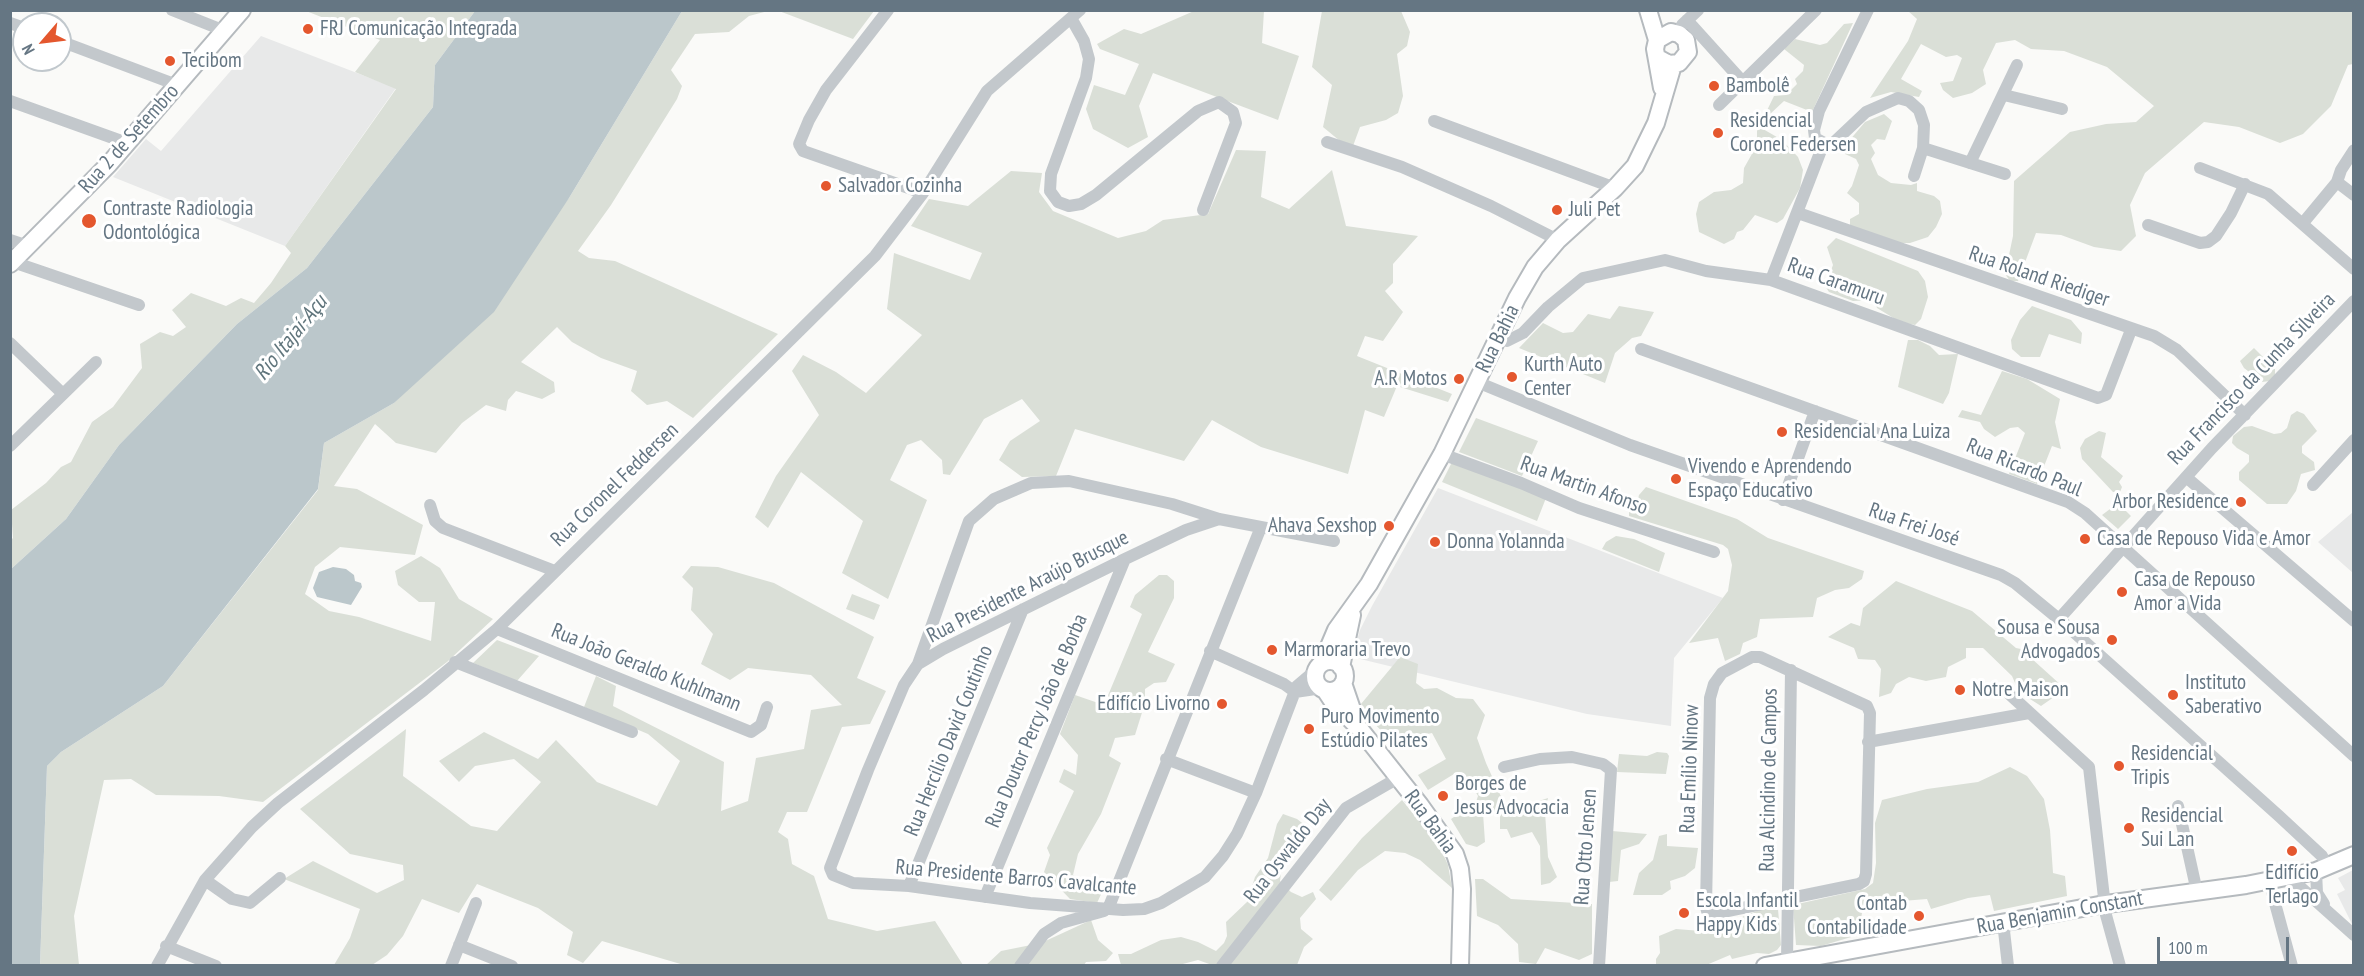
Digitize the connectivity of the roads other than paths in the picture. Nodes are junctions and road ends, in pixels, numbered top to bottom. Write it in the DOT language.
graph roads {
  1 [pos="172,10"];
  2 [pos="242,10"];
  3 [pos="888,10"];
  4 [pos="1648,10"];
  5 [pos="1654,10"];
  6 [pos="1698,10"];
  7 [pos="1816,10"];
  8 [pos="1868,10"];
  9 [pos="1076,14"];
  10 [pos="225,31"];
  11 [pos="1677,35"];
  12 [pos="1705,40"];
  13 [pos="72,46"];
  14 [pos="1665,61"];
  15 [pos="2017,65"];
  16 [pos="1743,82"];
  17 [pos="177,85"];
  18 [pos="2004,95"];
  19 [pos="10,101"];
  20 [pos="1719,105"];
  21 [pos="2062,110"];
  22 [pos="1434,121"];
  23 [pos="1327,142"];
  24 [pos="127,144"];
  25 [pos="1823,145"];
  26 [pos="1923,148"];
  27 [pos="2354,150"];
  28 [pos="1970,163"];
  29 [pos="2200,168"];
  30 [pos="2005,174"];
  31 [pos="1914,176"];
  32 [pos="2337,182"];
  33 [pos="2245,184"];
  34 [pos="1615,188"];
  35 [pos="923,193"];
  36 [pos="2354,195"];
  37 [pos="1203,210"];
  38 [pos="1798,213"];
  39 [pos="2303,223"];
  40 [pos="2148,225"];
  41 [pos="10,240"];
  42 [pos="1558,240"];
  43 [pos="28,246"];
  44 [pos="11,263"];
  45 [pos="2354,269"];
  46 [pos="1771,280"];
  47 [pos="2354,301"];
  48 [pos="139,305"];
  49 [pos="2131,330"];
  50 [pos="1499,337"];
  51 [pos="10,343"];
  52 [pos="1641,349"];
  53 [pos="96,362"];
  54 [pos="1477,382"];
  55 [pos="63,394"];
  56 [pos="1815,411"];
  57 [pos="2245,415"];
  58 [pos="2354,440"];
  59 [pos="10,446"];
  60 [pos="1442,454"];
  61 [pos="2186,477"];
  62 [pos="2313,485"];
  63 [pos="1783,500"];
  64 [pos="430,506"];
  65 [pos="1219,519"];
  66 [pos="1261,527"];
  67 [pos="1334,541"];
  68 [pos="2122,548"];
  69 [pos="1714,552"];
  70 [pos="1125,559"];
  71 [pos="555,571"];
  72 [pos="1356,604"];
  73 [pos="1023,609"];
  74 [pos="2059,619"];
  75 [pos="2354,621"];
  76 [pos="497,629"];
  77 [pos="1210,651"];
  78 [pos="455,662"];
  79 [pos="918,664"];
  80 [pos="1319,666"];
  81 [pos="1791,670"];
  82 [pos="1342,675"];
  83 [pos="1323,689"];
  84 [pos="2006,691"];
  85 [pos="1295,692"];
  86 [pos="767,707"];
  87 [pos="2029,712"];
  88 [pos="1359,728"];
  89 [pos="632,732"];
  90 [pos="1868,742"];
  91 [pos="2354,756"];
  92 [pos="1166,759"];
  93 [pos="1504,767"];
  94 [pos="1398,778"];
  95 [pos="1256,793"];
  96 [pos="2178,806"];
  97 [pos="2354,855"];
  98 [pos="830,868"];
  99 [pos="2322,869"];
  100 [pos="2289,877"];
  101 [pos="280,878"];
  102 [pos="205,880"];
  103 [pos="2269,881"];
  104 [pos="909,886"];
  105 [pos="2197,892"];
  106 [pos="985,897"];
  107 [pos="1787,898"];
  108 [pos="476,903"];
  109 [pos="2105,904"];
  110 [pos="1108,909"];
  111 [pos="2328,910"];
  112 [pos="2003,922"];
  113 [pos="2354,934"];
  114 [pos="459,945"];
  115 [pos="166,946"];
  116 [pos="1787,961"];
  117 [pos="157,966"];
  118 [pos="216,966"];
  119 [pos="451,966"];
  120 [pos="512,966"];
  121 [pos="1020,966"];
  122 [pos="1222,966"];
  123 [pos="1460,966"];
  124 [pos="1599,966"];
  125 [pos="1765,966"];
  126 [pos="2008,966"];
  127 [pos="2120,966"];
  128 [pos="2292,966"];
  1 -- 10 [label="street"];
  2 -- 10 [label="main road, Rua 2 de Setembro"];
  3 -- 35 [label="street"];
  4 -- 11 [label="main road"];
  5 -- 11 [label="main road"];
  6 -- 11 [label="street"];
  7 -- 16 [label="street"];
  8 -- 25 [label="street"];
  9 -- 35 [label="street, Rua Coronel Feddersen"];
  9 -- 37 [label="street"];
  10 -- 17 [label="main road, Rua 2 de Setembro"];
  11 -- 12 [label="street"];
  11 -- 12 [label="street"];
  11 -- 14 [label="main road, Rua Bahia"];
  11 -- 14 [label="main road"];
  12 -- 16 [label="street"];
  13 -- 17 [label="street"];
  14 -- 34 [label="main road, Rua Bahia"];
  15 -- 18 [label="street"];
  16 -- 20 [label="street"];
  17 -- 24 [label="main road, Rua 2 de Setembro"];
  18 -- 21 [label="street"];
  18 -- 28 [label="street"];
  19 -- 24 [label="street"];
  22 -- 34 [label="street"];
  23 -- 42 [label="street"];
  24 -- 43 [label="main road, Rua 2 de Setembro"];
  25 -- 26 [label="street"];
  25 -- 38 [label="street"];
  26 -- 28 [label="street"];
  26 -- 31 [label="street"];
  27 -- 32 [label="street"];
  28 -- 30 [label="street"];
  29 -- 33 [label="street"];
  32 -- 36 [label="street"];
  32 -- 39 [label="street"];
  33 -- 39 [label="street"];
  33 -- 40 [label="street"];
  34 -- 42 [label="main road, Rua Bahia"];
  35 -- 71 [label="street, Rua Coronel Feddersen"];
  38 -- 46 [label="street"];
  38 -- 49 [label="street, Rua Roland Riediger"];
  39 -- 45 [label="street"];
  41 -- 43 [label="street"];
  42 -- 50 [label="main road, Rua Bahia"];
  43 -- 44 [label="main road, Rua 2 de Setembro"];
  44 -- 48 [label="street"];
  46 -- 49 [label="street, Rua Caramuru"];
  46 -- 50 [label="street, Rua Caramuru"];
  47 -- 57 [label="street, Rua Francisco da Cunha Silveira"];
  49 -- 57 [label="street, Rua Roland Riediger"];
  50 -- 54 [label="main road, Rua Bahia"];
  51 -- 55 [label="street"];
  52 -- 56 [label="street, Rua Ricardo Paul"];
  53 -- 55 [label="street"];
  54 -- 60 [label="main road, Rua Bahia"];
  54 -- 63 [label="street, Rua Frei José"];
  55 -- 59 [label="street"];
  56 -- 63 [label="street"];
  56 -- 68 [label="street, Rua Ricardo Paul"];
  57 -- 61 [label="street, Rua Francisco da Cunha Silveira"];
  58 -- 62 [label="street"];
  60 -- 69 [label="street, Rua Martin Afonso"];
  60 -- 72 [label="main road, Rua Bahia"];
  61 -- 68 [label="street, Rua Francisco da Cunha Silveira"];
  61 -- 75 [label="street"];
  63 -- 74 [label="street, Rua Frei José"];
  64 -- 71 [label="street"];
  65 -- 66 [label="street, Rua Presidente Araújo Brusque"];
  65 -- 70 [label="street, Rua Presidente Araújo Brusque"];
  65 -- 79 [label="street"];
  66 -- 67 [label="street, Rua Presidente Araújo Brusque"];
  66 -- 77 [label="street"];
  68 -- 74 [label="street, Rua Francisco da Cunha Silveira"];
  68 -- 91 [label="street, Rua Ricardo Paul"];
  70 -- 73 [label="street, Rua Presidente Araújo Brusque"];
  70 -- 106 [label="street, Rua Doutor Percy João de Borba"];
  71 -- 76 [label="street, Rua Coronel Feddersen"];
  72 -- 80 [label="main road, Rua Bahia"];
  72 -- 82 [label="main road, Rua Bahia"];
  73 -- 79 [label="street, Rua Presidente Araújo Brusque"];
  73 -- 104 [label="street, Rua Hercílio David Coutinho"];
  74 -- 99 [label="street, Rua Frei José"];
  76 -- 78 [label="street, Rua Coronel Feddersen"];
  76 -- 86 [label="street, Rua João Geraldo Kuhlmann"];
  77 -- 85 [label="street"];
  77 -- 92 [label="street"];
  78 -- 89 [label="street"];
  78 -- 102 [label="street, Rua Coronel Feddersen"];
  79 -- 98 [label="street, Rua Presidente Araújo Brusque"];
  80 -- 82 [label="main road"];
  80 -- 83 [label="main road"];
  80 -- 85 [label="street, Rua Presidente Barros Cavalcante"];
  81 -- 90 [label="street, Rua Emílio Ninow"];
  81 -- 107 [label="street, Rua Alcindino de Campos"];
  81 -- 107 [label="street, Rua Emílio Ninow"];
  82 -- 83 [label="main road"];
  82 -- 88 [label="main road, Rua Bahia"];
  83 -- 85 [label="street"];
  83 -- 88 [label="main road, Rua Bahia"];
  84 -- 87 [label="street"];
  85 -- 95 [label="street, Rua Presidente Barros Cavalcante"];
  87 -- 90 [label="street"];
  87 -- 109 [label="street"];
  88 -- 94 [label="main road, Rua Bahia"];
  90 -- 107 [label="street"];
  92 -- 95 [label="street"];
  92 -- 110 [label="street"];
  93 -- 124 [label="street, Rua Otto Jensen"];
  94 -- 122 [label="street, Rua Oswaldo Day"];
  94 -- 123 [label="main road, Rua Bahia"];
  95 -- 110 [label="street, Rua Presidente Barros Cavalcante"];
  96 -- 105 [label="street"];
  97 -- 99 [label="main road, Rua Benjamin Constant"];
  98 -- 104 [label="street, Rua Presidente Barros Cavalcante"];
  99 -- 100 [label="main road, Rua Benjamin Constant"];
  99 -- 111 [label="street"];
  100 -- 103 [label="main road, Rua Benjamin Constant"];
  100 -- 111 [label="street"];
  101 -- 102 [label="street"];
  102 -- 115 [label="street, Rua Coronel Feddersen"];
  103 -- 105 [label="main road, Rua Benjamin Constant"];
  103 -- 128 [label="street"];
  104 -- 106 [label="street, Rua Presidente Barros Cavalcante"];
  105 -- 109 [label="main road, Rua Benjamin Constant"];
  106 -- 110 [label="street, Rua Presidente Barros Cavalcante"];
  107 -- 116 [label="street, Rua Alcindino de Campos"];
  108 -- 114 [label="street"];
  109 -- 112 [label="main road, Rua Benjamin Constant"];
  109 -- 127 [label="street"];
  110 -- 121 [label="street"];
  111 -- 113 [label="street"];
  112 -- 116 [label="main road, Rua Benjamin Constant"];
  112 -- 126 [label="street"];
  114 -- 119 [label="street"];
  114 -- 120 [label="street"];
  115 -- 117 [label="street, Rua Coronel Feddersen"];
  115 -- 118 [label="street"];
  116 -- 125 [label="main road, Rua Benjamin Constant"];
}
